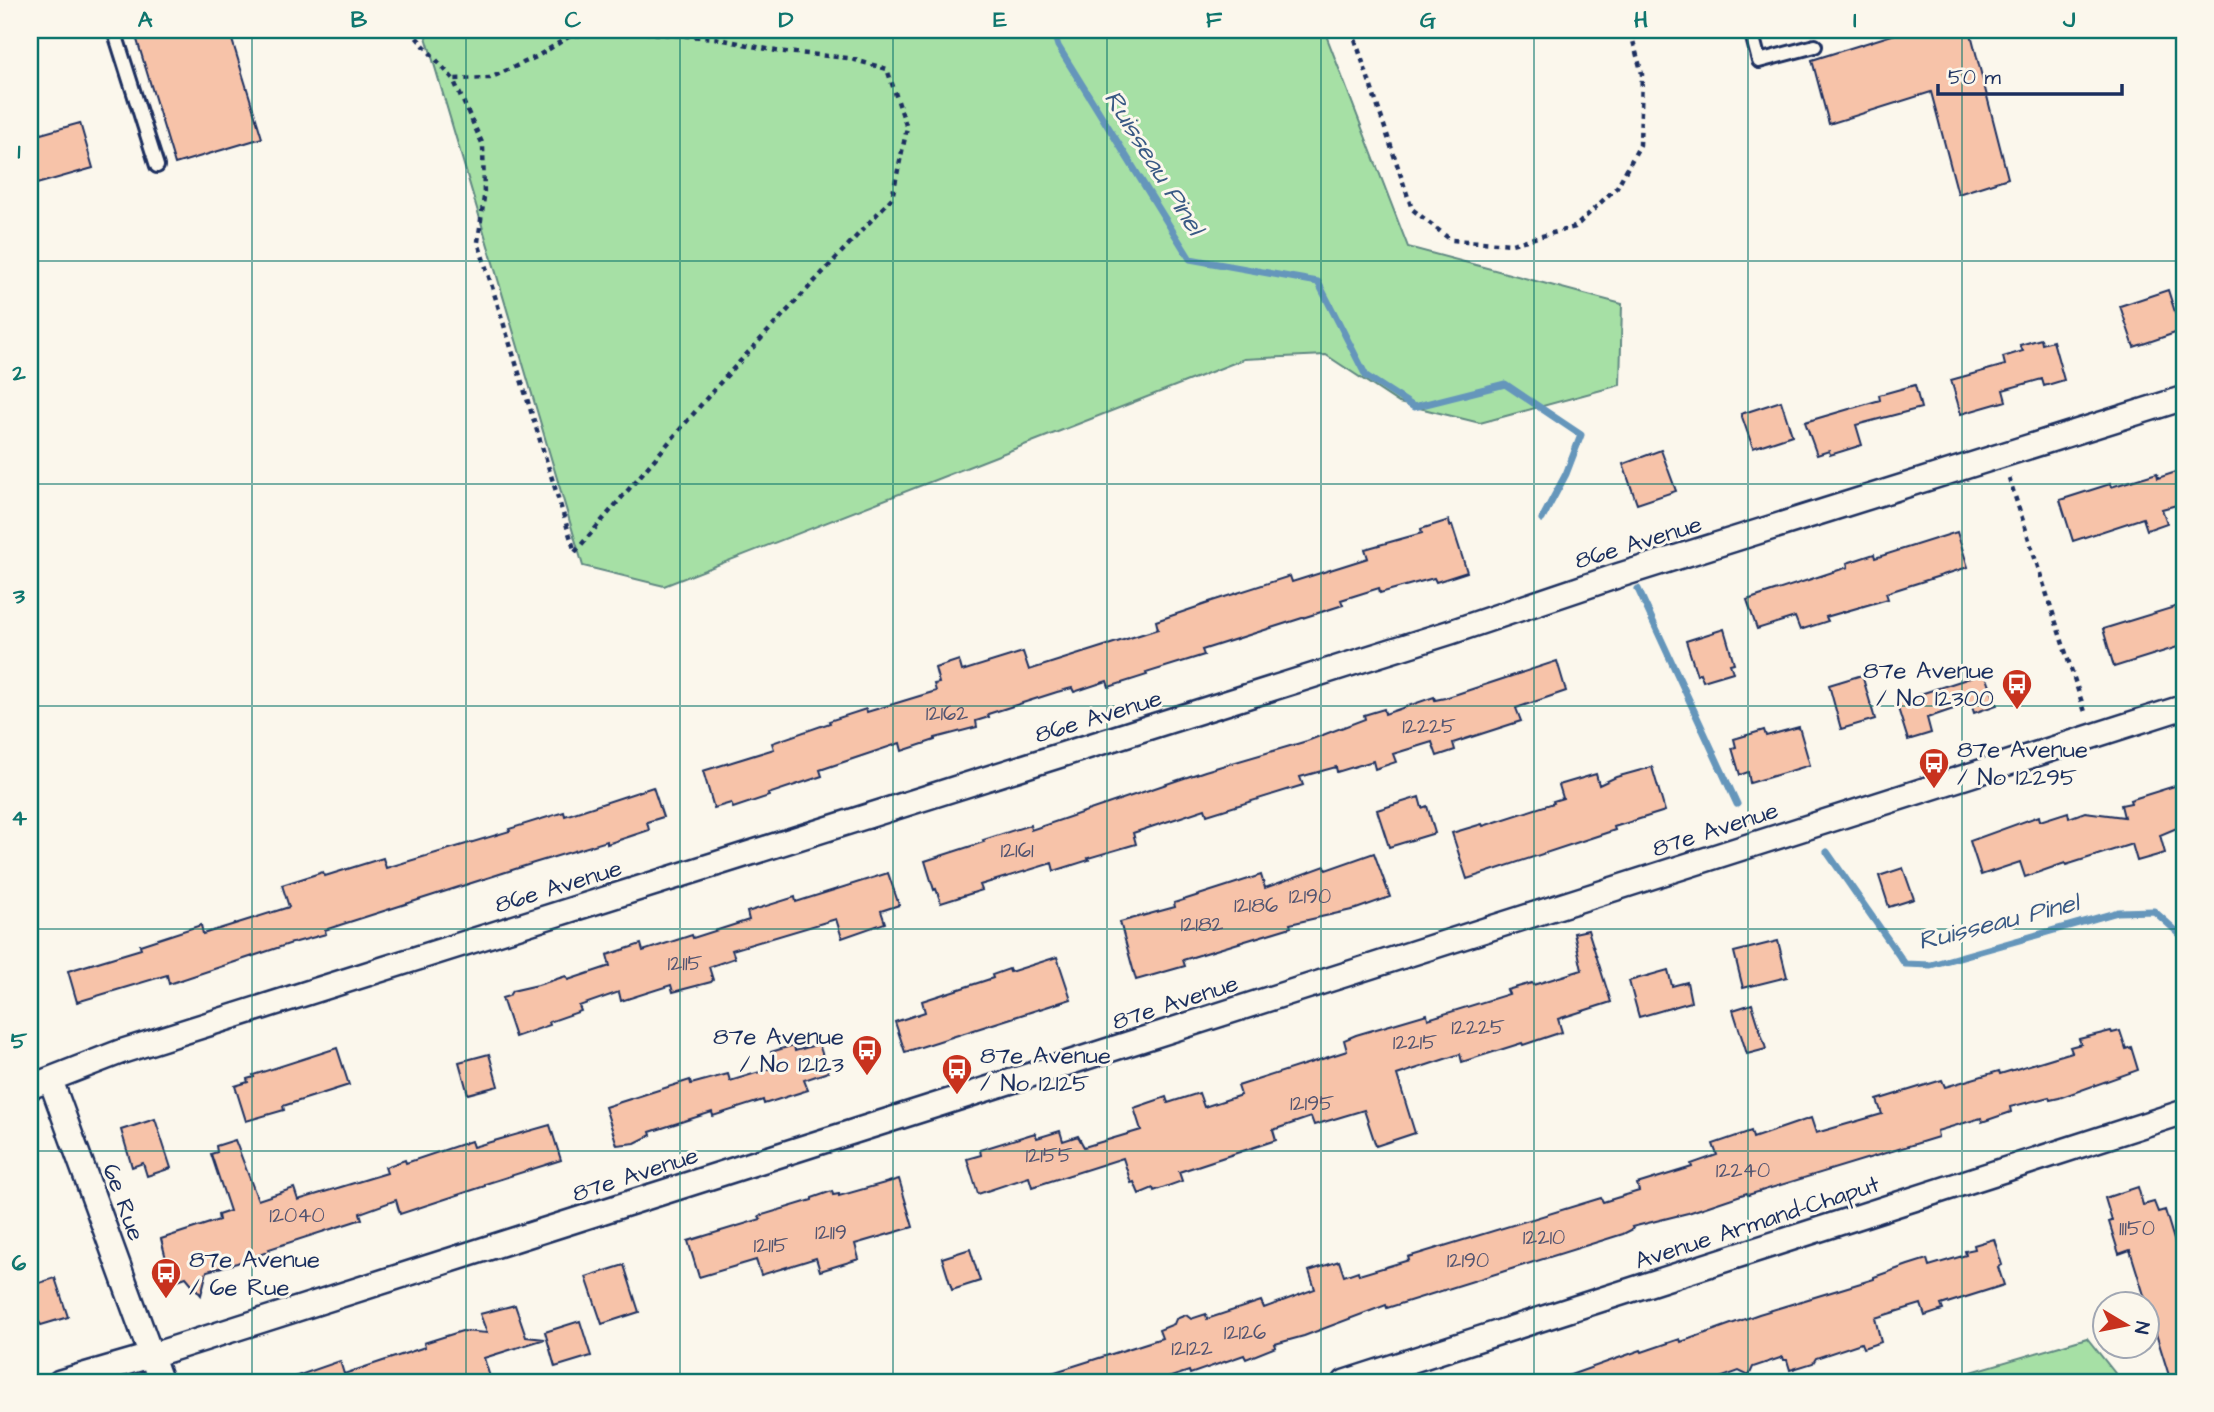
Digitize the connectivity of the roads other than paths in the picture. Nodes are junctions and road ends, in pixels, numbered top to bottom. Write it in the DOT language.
graph roads {
  1 [pos="114,30"];
  2 [pos="1751,30"];
  3 [pos="1815,46"];
  4 [pos="157,166"];
  5 [pos="2184,398"];
  6 [pos="2184,707"];
  7 [pos="40,1084"];
  8 [pos="2184,1112"];
  9 [pos="153,1355"];
  10 [pos="61,1382"];
  11 [pos="162,1382"];
  12 [pos="1345,1382"];
  1 -- 4 [label="lane"];
  2 -- 3 [label="lane"];
  5 -- 7 [label="street, 86e Avenue"];
  6 -- 9 [label="street, 87e Avenue"];
  7 -- 9 [label="street, 6e Rue"];
  8 -- 12 [label="street, Avenue Armand-Chaput"];
  9 -- 10 [label="street, 87e Avenue"];
  9 -- 11 [label="street, 6e Rue"];
}
